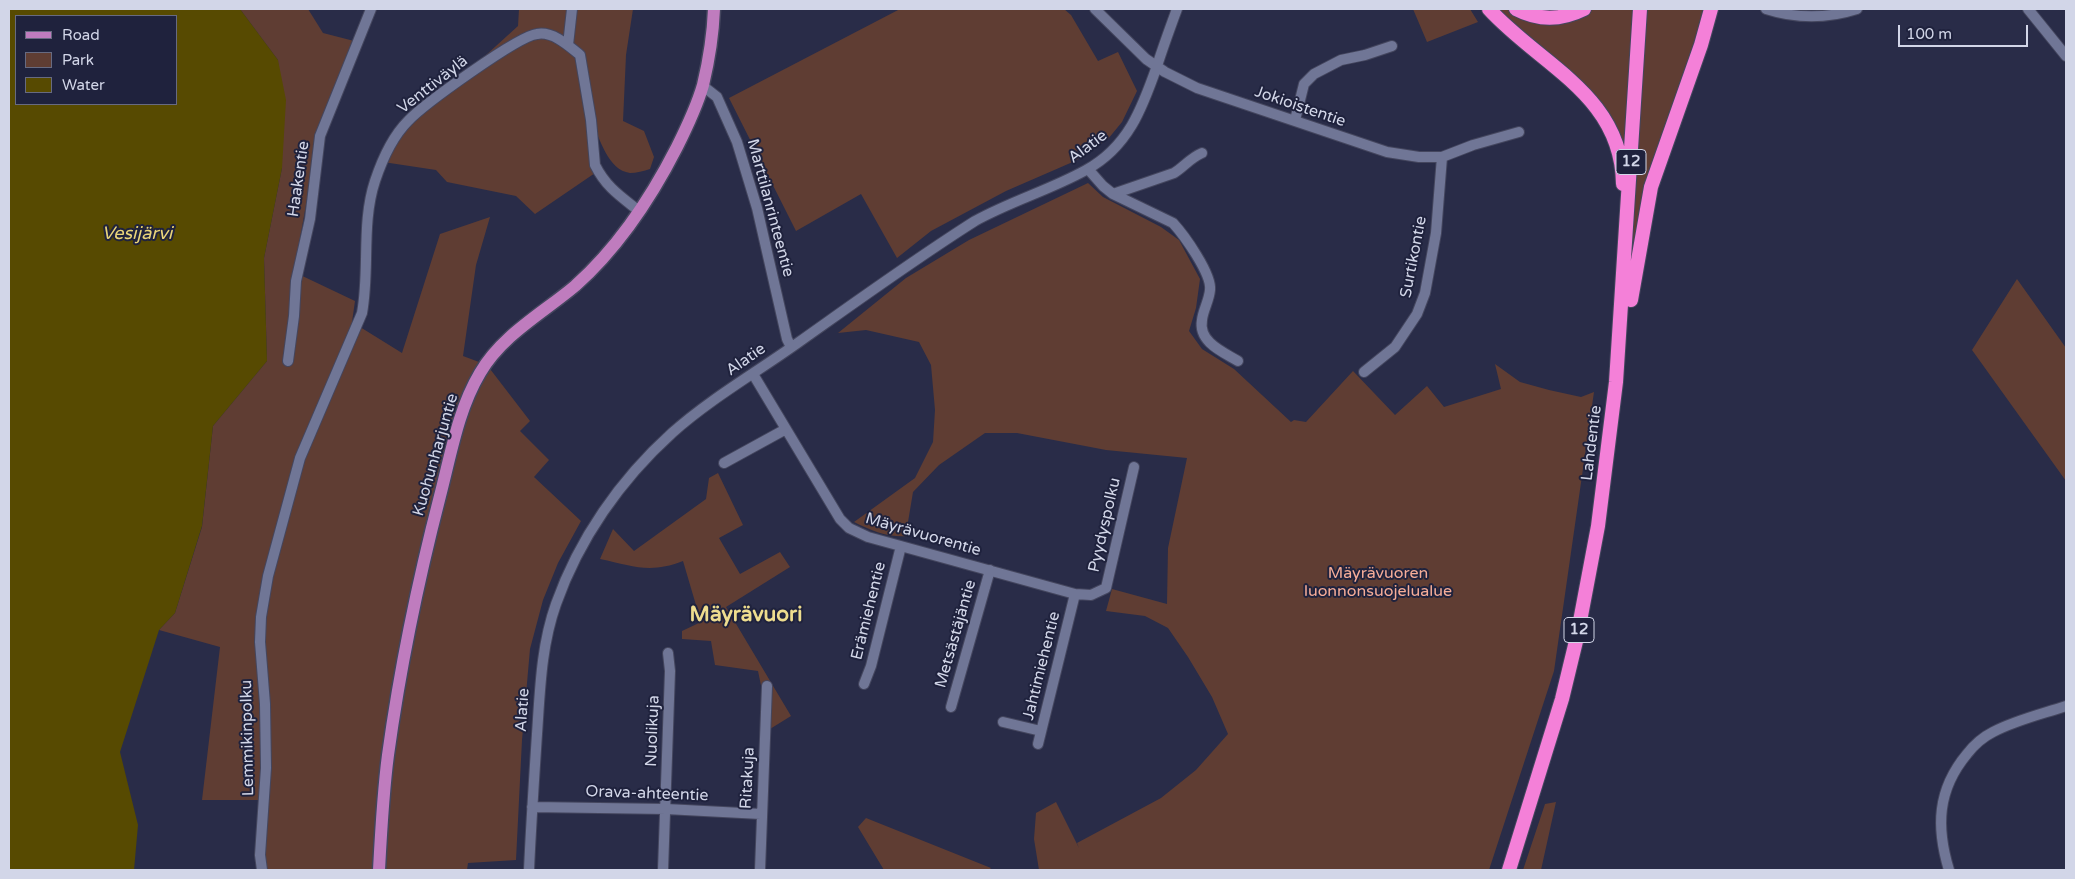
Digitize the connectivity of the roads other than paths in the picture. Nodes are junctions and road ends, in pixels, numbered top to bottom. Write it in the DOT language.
graph roads {
  1 [pos="371,9"];
  2 [pos="572,9"];
  3 [pos="714,9"];
  4 [pos="1095,9"];
  5 [pos="1177,9"];
  6 [pos="1488,9"];
  7 [pos="1516,9"];
  8 [pos="1584,9"];
  9 [pos="1640,9"];
  10 [pos="1711,9"];
  11 [pos="1766,9"];
  12 [pos="1857,9"];
  13 [pos="2028,9"];
  14 [pos="568,45"];
  15 [pos="1392,46"];
  16 [pos="2066,56"];
  17 [pos="1156,66"];
  18 [pos="703,86"];
  19 [pos="1295,120"];
  20 [pos="1519,132"];
  21 [pos="1202,153"];
  22 [pos="1442,157"];
  23 [pos="1088,169"];
  24 [pos="1113,194"];
  25 [pos="640,211"];
  26 [pos="1622,314"];
  27 [pos="791,347"];
  28 [pos="288,361"];
  29 [pos="1238,361"];
  30 [pos="1364,372"];
  31 [pos="753,374"];
  32 [pos="1616,382"];
  33 [pos="786,430"];
  34 [pos="724,463"];
  35 [pos="1134,467"];
  36 [pos="901,546"];
  37 [pos="990,570"];
  38 [pos="268,576"];
  39 [pos="1106,588"];
  40 [pos="1075,594"];
  41 [pos="668,653"];
  42 [pos="864,684"];
  43 [pos="767,686"];
  44 [pos="2066,706"];
  45 [pos="951,707"];
  46 [pos="1003,722"];
  47 [pos="1041,731"];
  48 [pos="1038,744"];
  49 [pos="532,807"];
  50 [pos="666,809"];
  51 [pos="761,814"];
  52 [pos="262,870"];
  53 [pos="379,870"];
  54 [pos="529,870"];
  55 [pos="663,870"];
  56 [pos="760,870"];
  57 [pos="1509,870"];
  58 [pos="1948,870"];
  1 -- 28 [label="street, Haakentie"];
  2 -- 14 [label="street"];
  3 -- 18 [label="main road, Kuohunharjuntie"];
  4 -- 17 [label="street, Jokioistentie"];
  5 -- 17 [label="street, Alatie"];
  6 -- 26 [label="highway"];
  7 -- 8 [label="highway"];
  9 -- 26 [label="highway, Lahdentie / 12"];
  10 -- 32 [label="highway"];
  11 -- 12 [label="street"];
  13 -- 16 [label="street"];
  14 -- 25 [label="street, Venttiväylä"];
  14 -- 38 [label="street, Venttiväylä"];
  15 -- 19 [label="street"];
  17 -- 19 [label="street, Jokioistentie"];
  17 -- 23 [label="street, Alatie"];
  18 -- 25 [label="main road, Kuohunharjuntie"];
  18 -- 27 [label="street, Marttilanrinteentie"];
  19 -- 22 [label="street, Jokioistentie"];
  20 -- 22 [label="street, Jokioistentie"];
  21 -- 24 [label="street"];
  22 -- 30 [label="street, Surtikontie"];
  23 -- 24 [label="street"];
  23 -- 27 [label="street, Alatie"];
  24 -- 29 [label="street"];
  25 -- 53 [label="main road, Kuohunharjuntie"];
  26 -- 32 [label="highway, Lahdentie / 12"];
  27 -- 31 [label="street, Alatie"];
  31 -- 33 [label="street, Mäyrävuorentie"];
  31 -- 49 [label="street, Alatie"];
  32 -- 57 [label="highway, Lahdentie / 12"];
  33 -- 34 [label="street"];
  33 -- 36 [label="street, Mäyrävuorentie"];
  35 -- 39 [label="street, Pyydyspolku"];
  36 -- 37 [label="street, Mäyrävuorentie"];
  36 -- 42 [label="street, Erämiehentie"];
  37 -- 40 [label="street, Mäyrävuorentie"];
  37 -- 45 [label="street, Metsästäjäntie"];
  38 -- 52 [label="street, Lemmikinpolku"];
  39 -- 40 [label="street, Mäyrävuorentie"];
  40 -- 47 [label="street, Jahtimiehentie"];
  41 -- 50 [label="street, Nuolikuja"];
  43 -- 51 [label="street, Ritakuja"];
  44 -- 58 [label="street"];
  46 -- 47 [label="street"];
  47 -- 48 [label="street, Jahtimiehentie"];
  49 -- 50 [label="street, Orava-ahteentie"];
  49 -- 54 [label="street, Alatie"];
  50 -- 51 [label="street, Orava-ahteentie"];
  50 -- 55 [label="street, Nuolikuja"];
  51 -- 56 [label="street, Ritakuja"];
}
